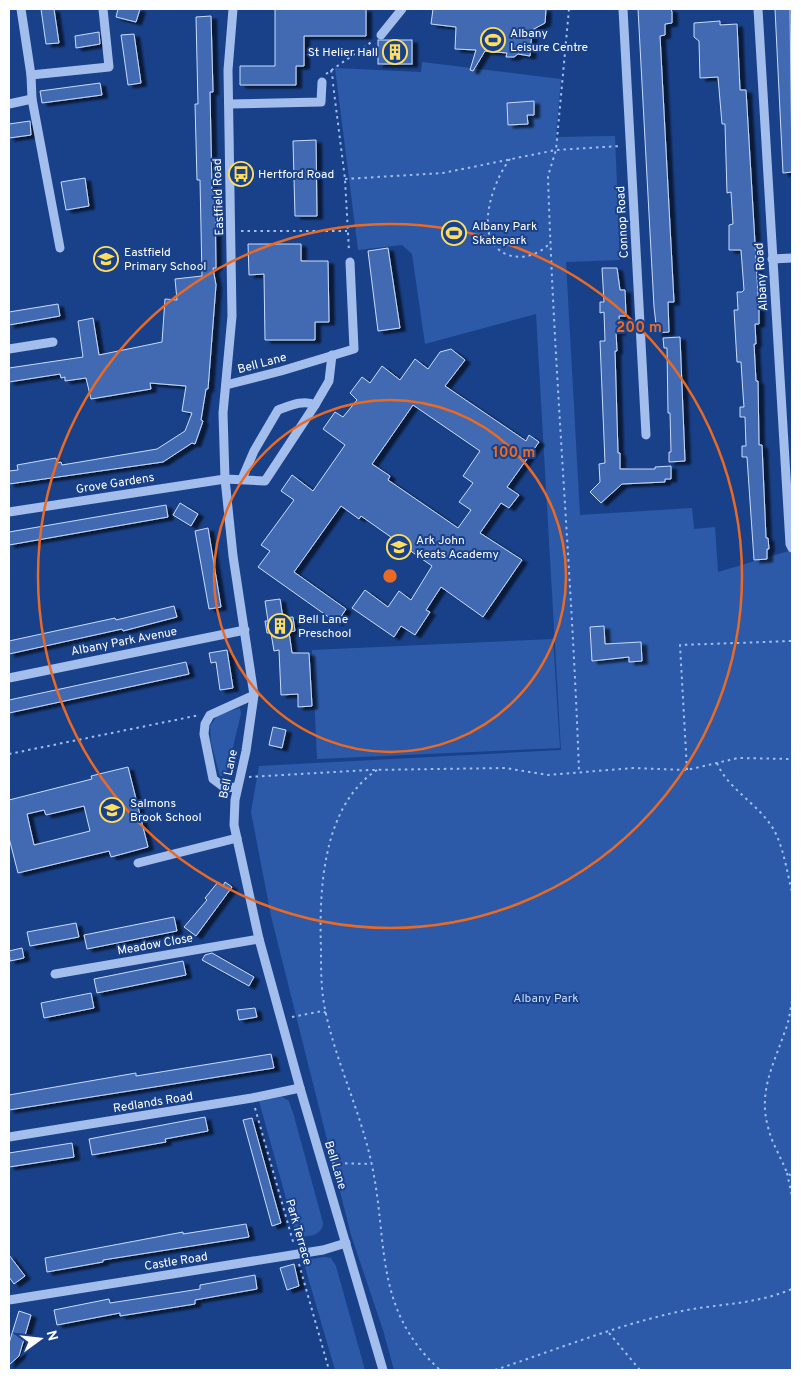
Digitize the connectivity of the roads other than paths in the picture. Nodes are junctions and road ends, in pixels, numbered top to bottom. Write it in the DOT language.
graph roads {
  1 [pos="22,9"];
  2 [pos="103,9"];
  3 [pos="233,9"];
  4 [pos="402,9"];
  5 [pos="623,9"];
  6 [pos="758,9"];
  7 [pos="381,35"];
  8 [pos="31,75"];
  9 [pos="322,82"];
  10 [pos="32,99"];
  11 [pos="9,104"];
  12 [pos="229,104"];
  13 [pos="60,248"];
  14 [pos="792,258"];
  15 [pos="772,259"];
  16 [pos="350,262"];
  17 [pos="52,342"];
  18 [pos="9,349"];
  19 [pos="332,355"];
  20 [pos="226,385"];
  21 [pos="314,404"];
  22 [pos="646,435"];
  23 [pos="242,478"];
  24 [pos="225,479"];
  25 [pos="9,512"];
  26 [pos="791,546"];
  27 [pos="245,630"];
  28 [pos="9,678"];
  29 [pos="254,695"];
  30 [pos="238,782"];
  31 [pos="237,838"];
  32 [pos="138,863"];
  33 [pos="259,939"];
  34 [pos="55,974"];
  35 [pos="300,1088"];
  36 [pos="9,1137"];
  37 [pos="346,1243"];
  38 [pos="9,1300"];
  39 [pos="383,1370"];
  1 -- 8 [label="street"];
  2 -- 8 [label="street"];
  3 -- 12 [label="street, Eastfield Road"];
  4 -- 7 [label="street"];
  5 -- 22 [label="street, Connop Road"];
  6 -- 15 [label="street, Albany Road"];
  8 -- 10 [label="street"];
  9 -- 12 [label="street"];
  10 -- 11 [label="street"];
  10 -- 13 [label="street"];
  12 -- 20 [label="street, Eastfield Road"];
  14 -- 15 [label="street"];
  15 -- 26 [label="street, Albany Road"];
  16 -- 19 [label="street, Bell Lane"];
  17 -- 18 [label="street"];
  19 -- 20 [label="street, Bell Lane"];
  19 -- 21 [label="street"];
  20 -- 24 [label="street, Bell Lane"];
  21 -- 23 [label="street, Grove Gardens"];
  21 -- 23 [label="street"];
  23 -- 24 [label="street, Grove Gardens"];
  24 -- 25 [label="street, Grove Gardens"];
  24 -- 27 [label="street, Bell Lane"];
  27 -- 28 [label="street, Albany Park Avenue"];
  27 -- 29 [label="street, Bell Lane"];
  29 -- 30 [label="street, Bell Lane"];
  29 -- 30 [label="street"];
  30 -- 31 [label="street, Bell Lane"];
  31 -- 32 [label="street"];
  31 -- 33 [label="street, Bell Lane"];
  33 -- 34 [label="street, Meadow Close"];
  33 -- 35 [label="street, Bell Lane"];
  35 -- 36 [label="street, Redlands Road"];
  35 -- 37 [label="street, Bell Lane"];
  37 -- 38 [label="street, Castle Road"];
  37 -- 39 [label="street, Bell Lane"];
}
